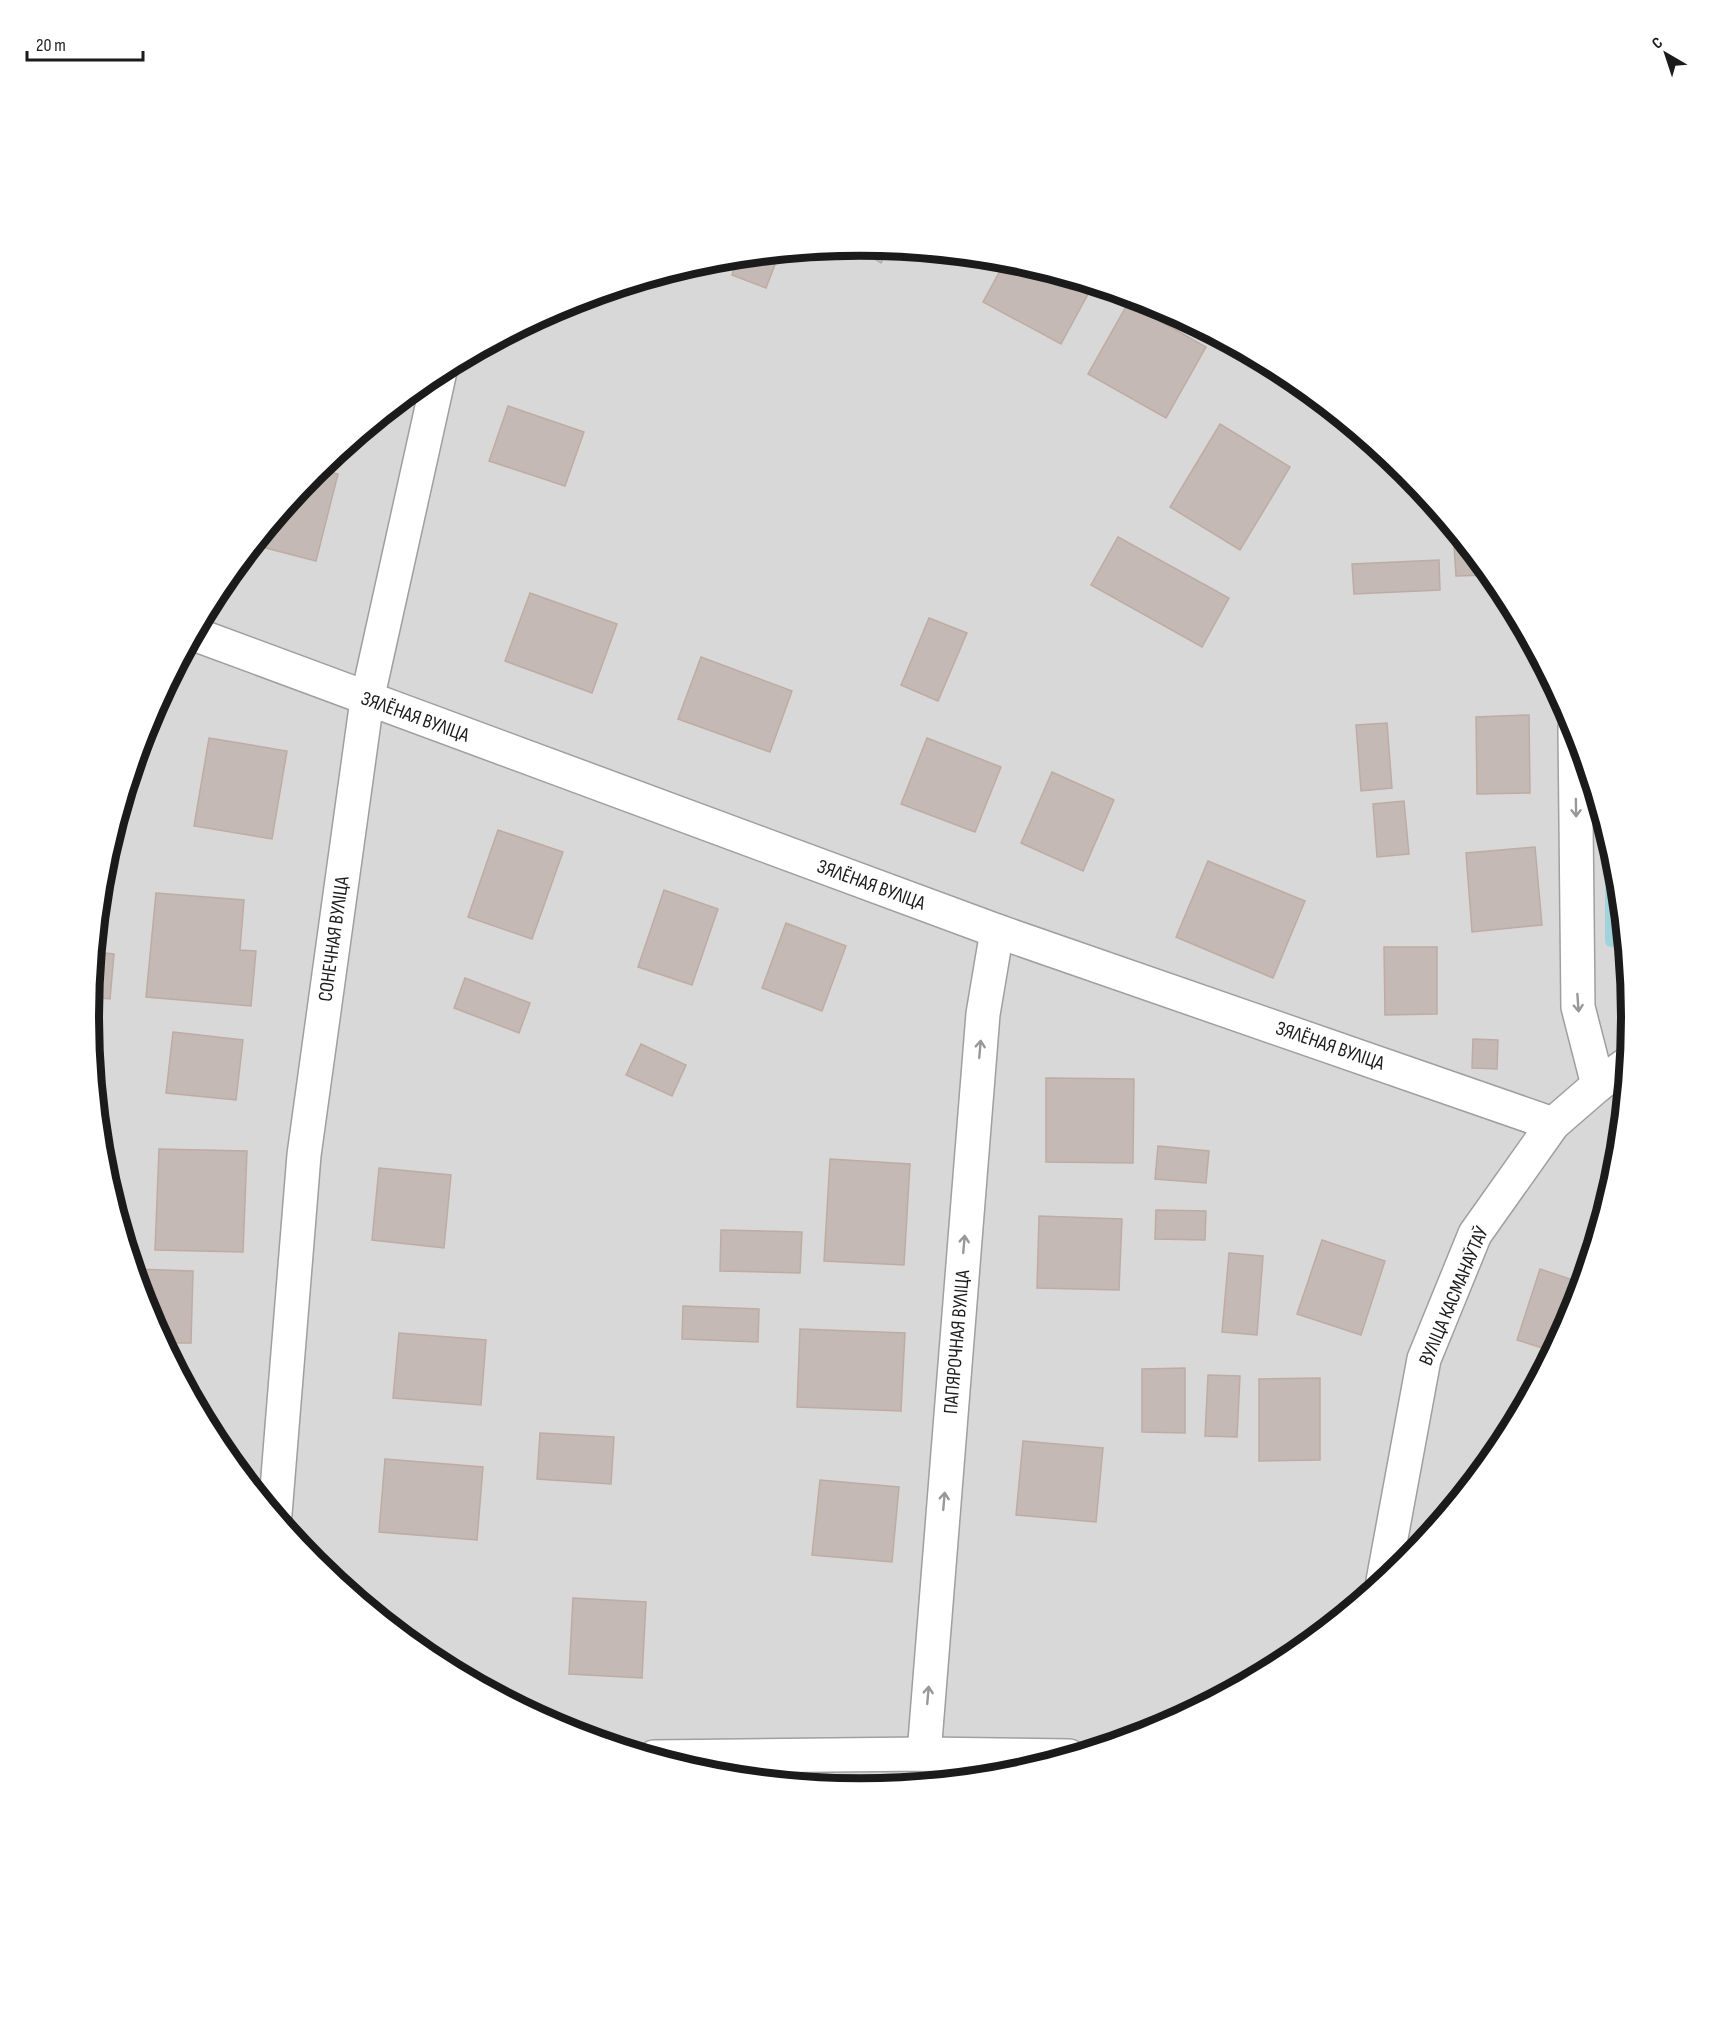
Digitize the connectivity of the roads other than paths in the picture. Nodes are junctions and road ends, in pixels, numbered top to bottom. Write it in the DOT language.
graph roads {
  1 [pos="437,384"];
  2 [pos="201,637"];
  3 [pos="367,700"];
  4 [pos="1575,757"];
  5 [pos="997,931"];
  6 [pos="1619,1070"];
  7 [pos="1598,1085"];
  8 [pos="1553,1124"];
  9 [pos="276,1504"];
  10 [pos="1386,1567"];
  11 [pos="924,1754"];
  12 [pos="1041,1756"];
  13 [pos="684,1757"];
  1 -- 3 [label="street, СОНЕЧНАЯ ВУЛІЦА"];
  2 -- 3 [label="street, ЗЯЛЁНАЯ ВУЛІЦА"];
  3 -- 5 [label="street, ЗЯЛЁНАЯ ВУЛІЦА"];
  3 -- 9 [label="street, СОНЕЧНАЯ ВУЛІЦА"];
  4 -- 7 [label="street, one-way"];
  5 -- 8 [label="street, ЗЯЛЁНАЯ ВУЛІЦА"];
  11 -- 5 [label="street, ПАПЯРОЧНАЯ ВУЛІЦА, one-way"];
  6 -- 7 [label="street, ВУЛІЦА КАСМАНАЎТАЎ"];
  7 -- 8 [label="street, ВУЛІЦА КАСМАНАЎТАЎ"];
  8 -- 10 [label="street, ВУЛІЦА КАСМАНАЎТАЎ"];
  11 -- 12 [label="street"];
  11 -- 13 [label="street"];
}
